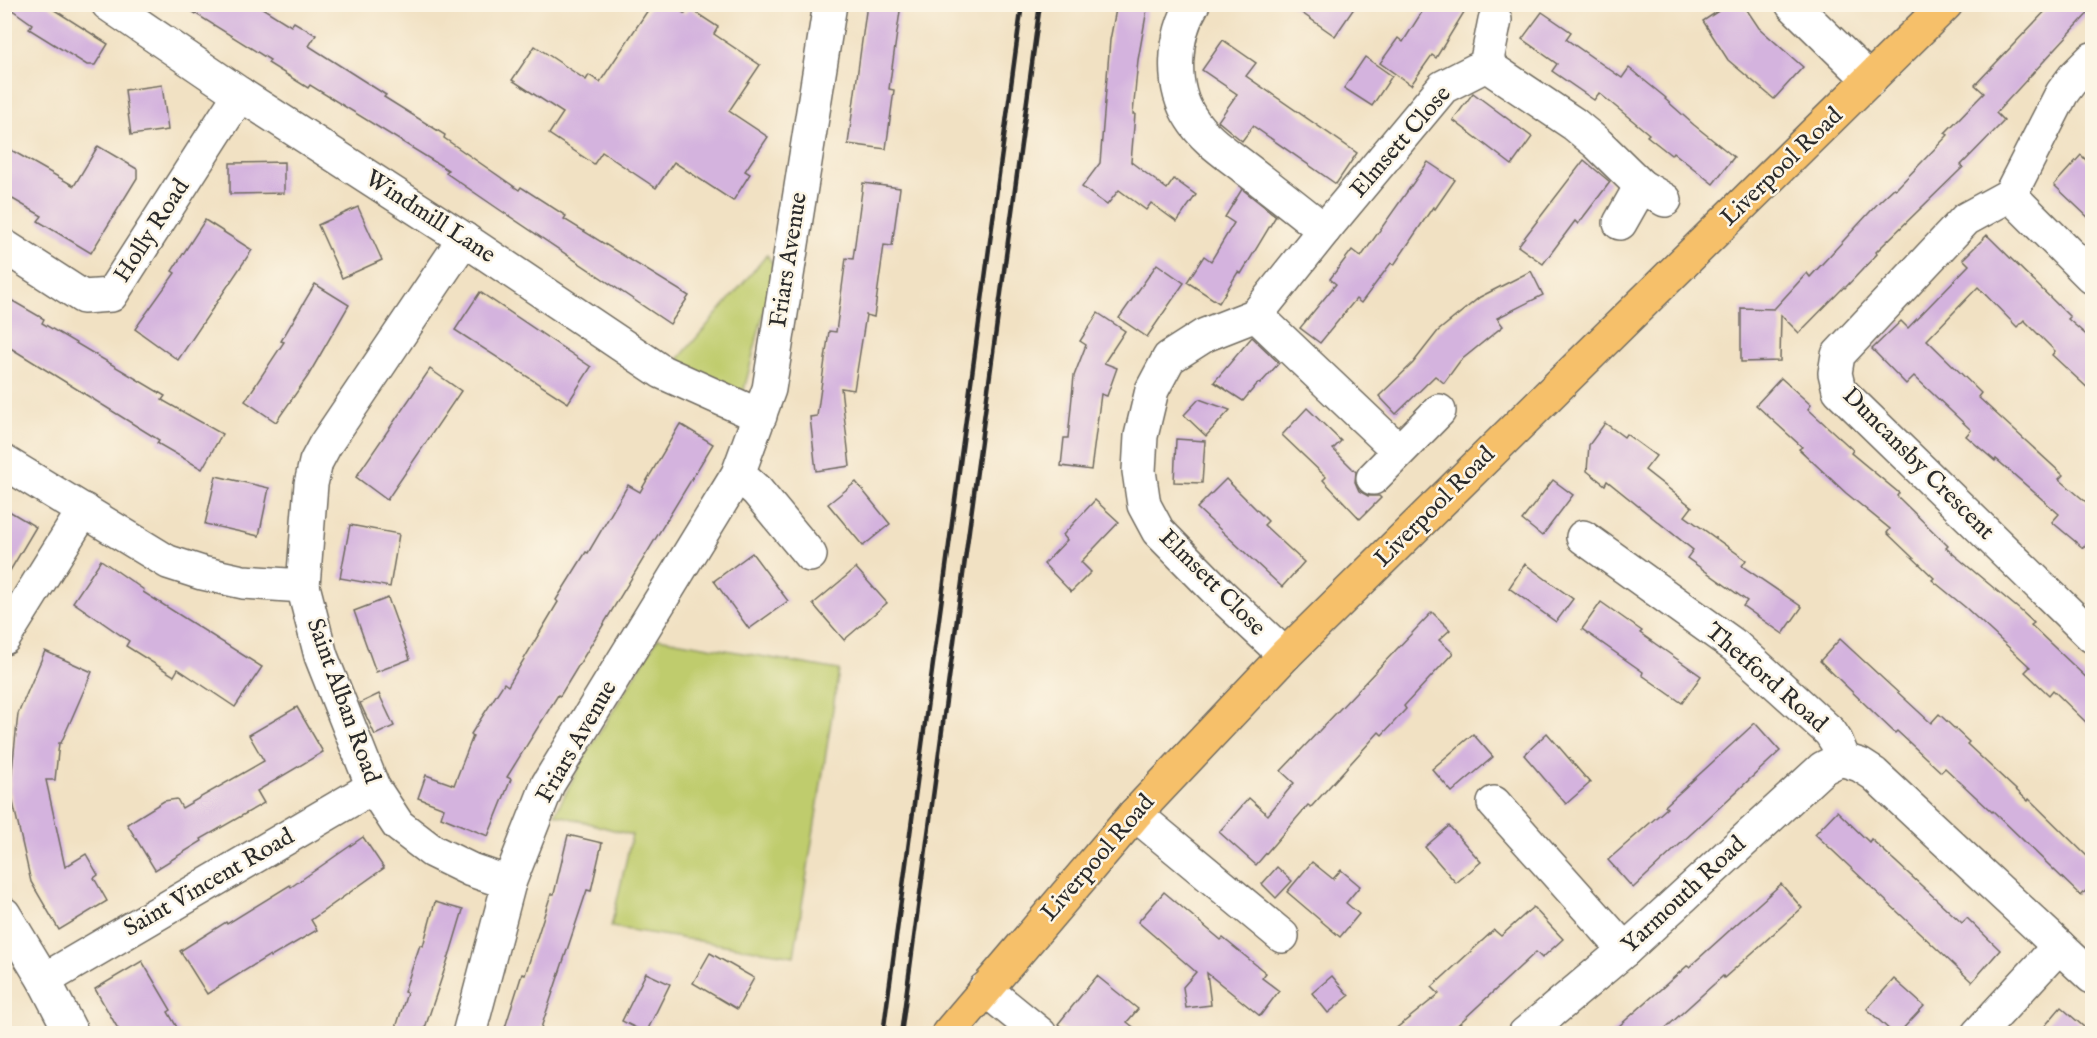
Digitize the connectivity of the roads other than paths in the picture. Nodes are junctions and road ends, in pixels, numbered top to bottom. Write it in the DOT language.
graph roads {
  1 [pos="108,4"];
  2 [pos="830,4"];
  3 [pos="1193,4"];
  4 [pos="1792,4"];
  5 [pos="1946,4"];
  6 [pos="1495,20"];
  7 [pos="2092,59"];
  8 [pos="1486,65"];
  9 [pos="1870,80"];
  10 [pos="240,94"];
  11 [pos="2010,195"];
  12 [pos="1620,222"];
  13 [pos="1324,230"];
  14 [pos="464,239"];
  15 [pos="4,246"];
  16 [pos="2092,277"];
  17 [pos="1256,315"];
  18 [pos="1439,411"];
  19 [pos="760,416"];
  20 [pos="1399,451"];
  21 [pos="4,462"];
  22 [pos="738,474"];
  23 [pos="1374,478"];
  24 [pos="84,510"];
  25 [pos="1584,536"];
  26 [pos="809,555"];
  27 [pos="303,586"];
  28 [pos="2092,636"];
  29 [pos="4,638"];
  30 [pos="1285,655"];
  31 [pos="1844,760"];
  32 [pos="373,787"];
  33 [pos="1494,803"];
  34 [pos="1135,814"];
  35 [pos="509,883"];
  36 [pos="4,914"];
  37 [pos="1282,936"];
  38 [pos="2059,946"];
  39 [pos="1625,950"];
  40 [pos="2092,977"];
  41 [pos="44,980"];
  42 [pos="985,989"];
  43 [pos="1533,1031"];
  44 [pos="72,1034"];
  45 [pos="469,1034"];
  46 [pos="948,1034"];
  47 [pos="1040,1034"];
  48 [pos="1978,1034"];
  1 -- 10 [label="street, Windmill Lane"];
  2 -- 19 [label="street, Friars Avenue"];
  3 -- 13 [label="street"];
  4 -- 9 [label="street"];
  5 -- 9 [label="highway, Liverpool Road"];
  6 -- 8 [label="street"];
  7 -- 11 [label="street"];
  8 -- 12 [label="street"];
  8 -- 13 [label="street, Elmsett Close"];
  9 -- 30 [label="highway, Liverpool Road"];
  10 -- 14 [label="street, Windmill Lane"];
  10 -- 15 [label="street, Holly Road"];
  11 -- 16 [label="street"];
  11 -- 28 [label="street, Duncansby Crescent"];
  13 -- 17 [label="street, Elmsett Close"];
  14 -- 19 [label="street, Windmill Lane"];
  14 -- 27 [label="street, Saint Alban Road"];
  17 -- 20 [label="street"];
  17 -- 30 [label="street, Elmsett Close"];
  18 -- 20 [label="street"];
  19 -- 22 [label="street, Friars Avenue"];
  20 -- 23 [label="street"];
  21 -- 24 [label="street"];
  22 -- 26 [label="street"];
  22 -- 35 [label="street, Friars Avenue"];
  24 -- 27 [label="street"];
  24 -- 29 [label="street"];
  25 -- 31 [label="street, Thetford Road"];
  27 -- 32 [label="street, Saint Alban Road"];
  30 -- 34 [label="highway, Liverpool Road"];
  31 -- 38 [label="street"];
  31 -- 39 [label="street, Yarmouth Road"];
  32 -- 35 [label="street, Saint Alban Road"];
  32 -- 41 [label="street, Saint Vincent Road"];
  33 -- 39 [label="street"];
  34 -- 37 [label="street"];
  34 -- 42 [label="highway, Liverpool Road"];
  35 -- 45 [label="street, Friars Avenue"];
  36 -- 41 [label="street"];
  38 -- 40 [label="street"];
  38 -- 48 [label="street"];
  39 -- 43 [label="street, Yarmouth Road"];
  41 -- 44 [label="street"];
  42 -- 46 [label="highway, Liverpool Road"];
  42 -- 47 [label="street"];
}
